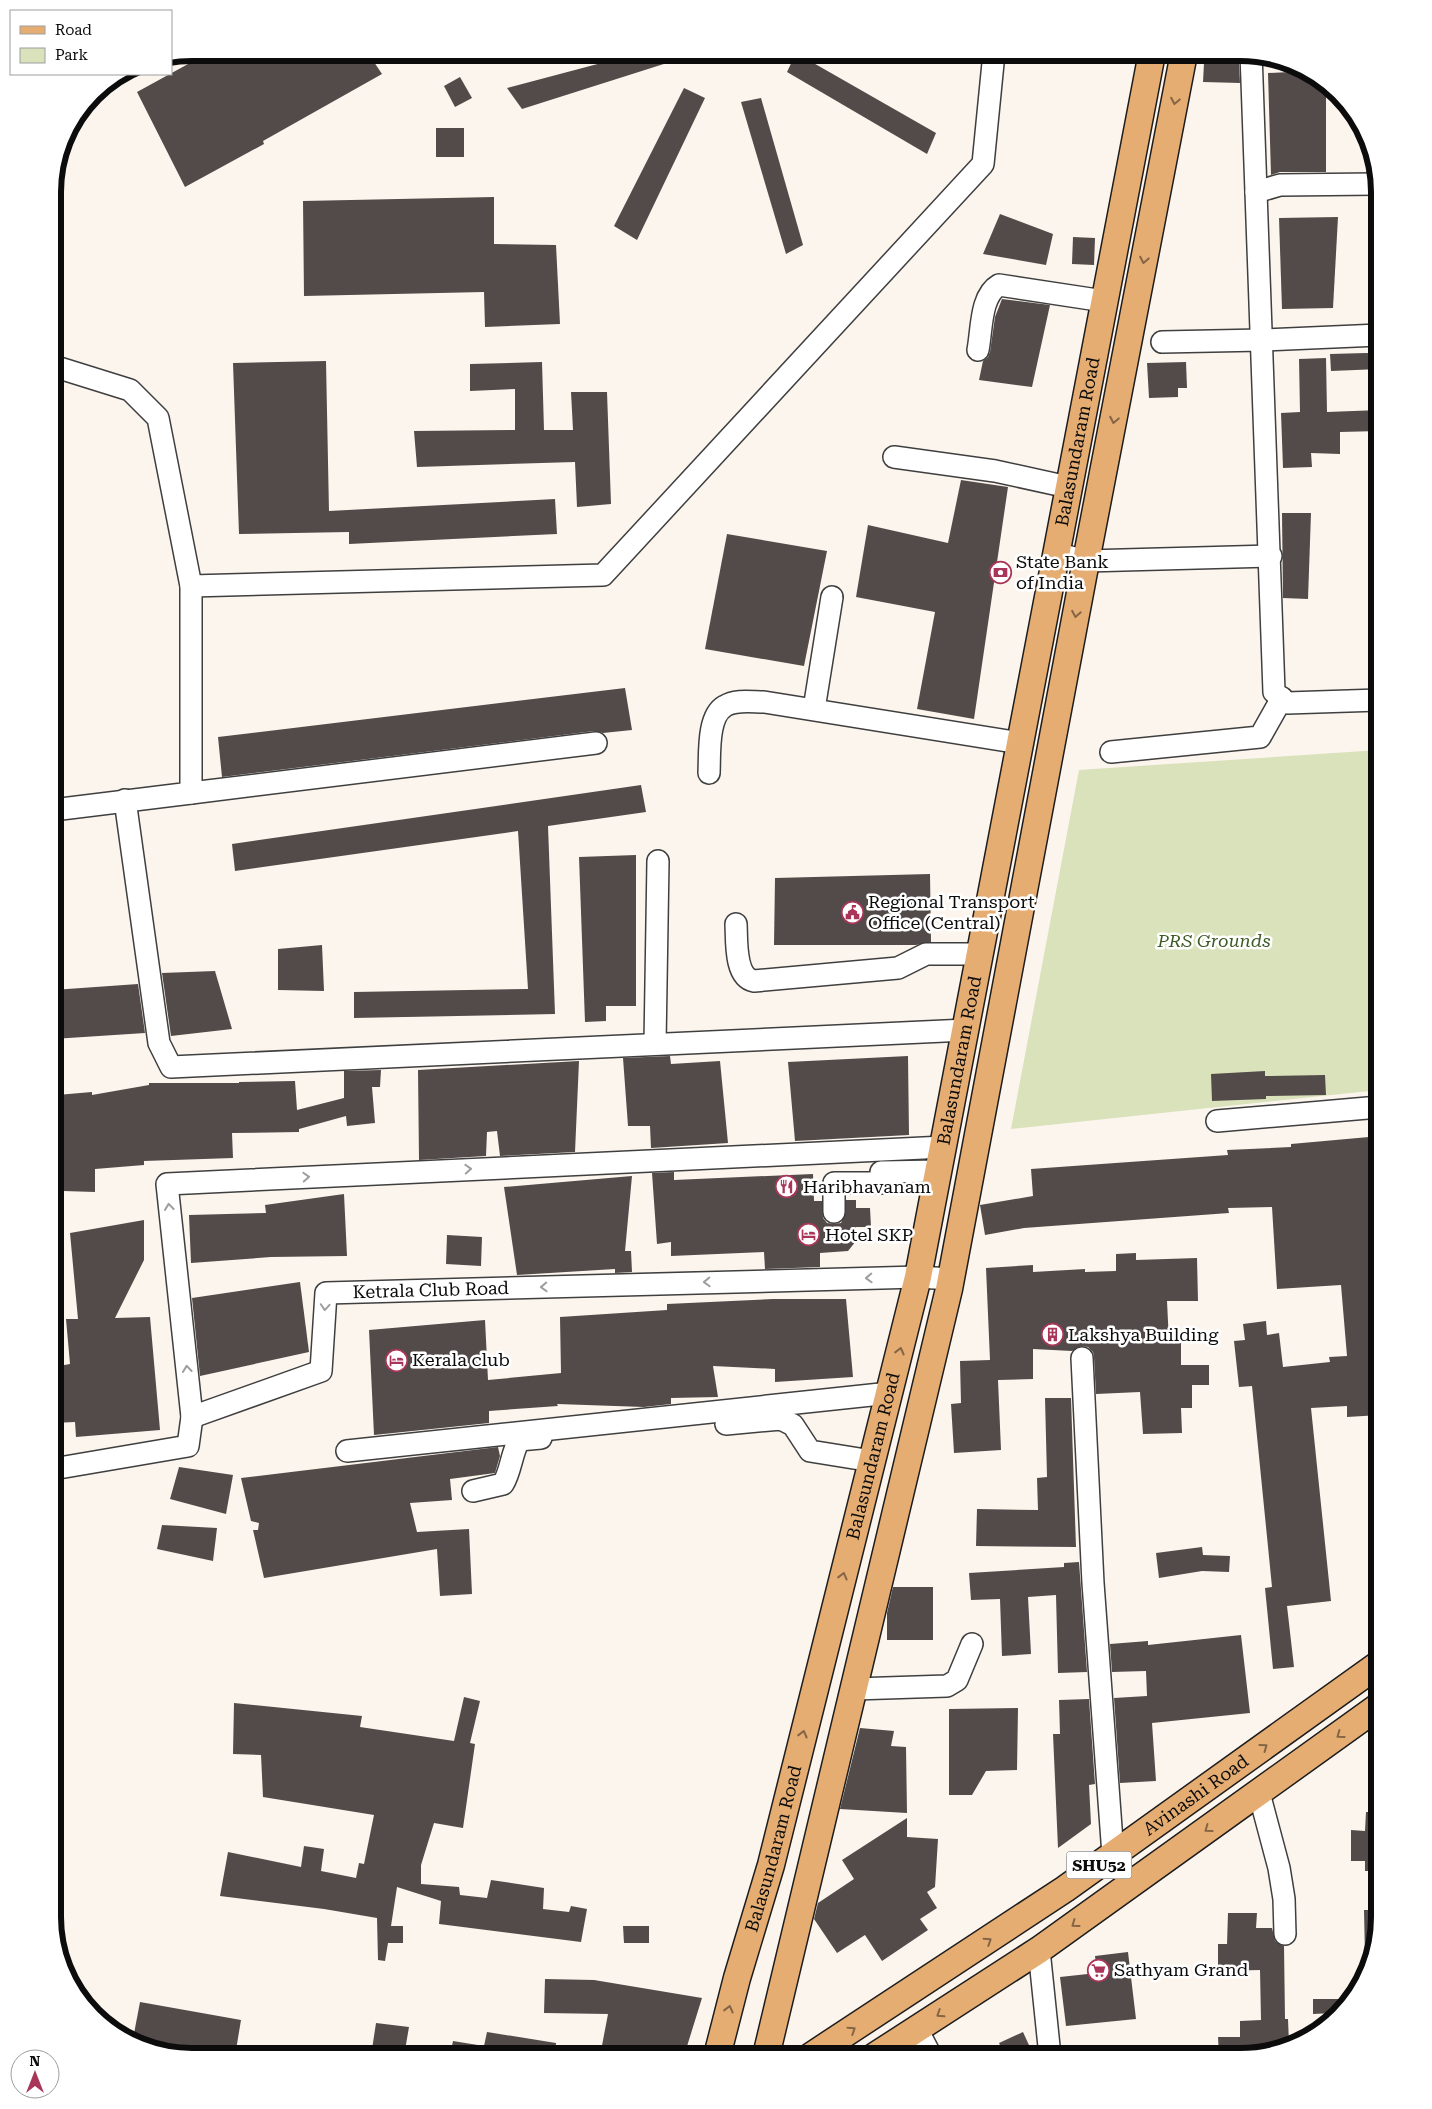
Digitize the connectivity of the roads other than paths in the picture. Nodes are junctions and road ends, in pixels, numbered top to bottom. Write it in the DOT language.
graph roads {
  1 [pos="993,62"];
  2 [pos="1150,62"];
  3 [pos="1182,62"];
  4 [pos="1251,62"];
  5 [pos="1371,184"];
  6 [pos="1256,192"];
  7 [pos="1104,301"];
  8 [pos="1371,335"];
  9 [pos="1262,340"];
  10 [pos="1162,342"];
  11 [pos="978,350"];
  12 [pos="62,369"];
  13 [pos="894,457"];
  14 [pos="1068,487"];
  15 [pos="1055,553"];
  16 [pos="1271,556"];
  17 [pos="1086,561"];
  18 [pos="191,586"];
  19 [pos="832,597"];
  20 [pos="1282,698"];
  21 [pos="1371,700"];
  22 [pos="814,709"];
  23 [pos="596,743"];
  24 [pos="1020,743"];
  25 [pos="1111,752"];
  26 [pos="709,772"];
  27 [pos="191,793"];
  28 [pos="125,800"];
  29 [pos="62,809"];
  30 [pos="658,861"];
  31 [pos="736,924"];
  32 [pos="979,959"];
  33 [pos="1011,969"];
  34 [pos="966,1030"];
  35 [pos="655,1044"];
  36 [pos="1371,1109"];
  37 [pos="1217,1121"];
  38 [pos="942,1159"];
  39 [pos="834,1212"];
  40 [pos="918,1277"];
  41 [pos="951,1279"];
  42 [pos="1082,1358"];
  43 [pos="890,1392"];
  44 [pos="192,1417"];
  45 [pos="347,1451"];
  46 [pos="872,1461"];
  47 [pos="61,1468"];
  48 [pos="473,1491"];
  49 [pos="972,1644"];
  50 [pos="1371,1670"];
  51 [pos="854,1688"];
  52 [pos="1371,1712"];
  53 [pos="1259,1793"];
  54 [pos="1114,1855"];
  55 [pos="1286,1934"];
  56 [pos="1039,1950"];
  57 [pos="917,2029"];
  58 [pos="719,2048"];
  59 [pos="768,2048"];
  60 [pos="824,2048"];
  61 [pos="887,2048"];
  62 [pos="927,2048"];
  63 [pos="1049,2048"];
  1 -- 18 [label="street"];
  2 -- 7 [label="main road, Balasundaram Road"];
  3 -- 17 [label="main road, Balasundaram Road, one-way"];
  4 -- 6 [label="street"];
  5 -- 6 [label="street"];
  6 -- 9 [label="street"];
  7 -- 11 [label="street"];
  7 -- 14 [label="main road, Balasundaram Road"];
  8 -- 9 [label="street"];
  9 -- 10 [label="street"];
  9 -- 16 [label="street"];
  12 -- 18 [label="street"];
  13 -- 14 [label="street"];
  14 -- 15 [label="main road, Balasundaram Road"];
  15 -- 17 [label="street"];
  15 -- 24 [label="main road, Balasundaram Road"];
  16 -- 17 [label="street"];
  16 -- 20 [label="street"];
  17 -- 33 [label="main road, Balasundaram Road, one-way"];
  18 -- 27 [label="street"];
  19 -- 22 [label="street"];
  20 -- 21 [label="street"];
  20 -- 25 [label="street"];
  22 -- 24 [label="street"];
  22 -- 26 [label="street"];
  23 -- 27 [label="street"];
  24 -- 32 [label="main road, Balasundaram Road"];
  27 -- 28 [label="street"];
  28 -- 29 [label="street"];
  28 -- 35 [label="street"];
  30 -- 35 [label="street"];
  31 -- 32 [label="street"];
  32 -- 33 [label="main road"];
  32 -- 34 [label="main road, Balasundaram Road"];
  33 -- 41 [label="main road, Balasundaram Road"];
  34 -- 35 [label="street"];
  34 -- 38 [label="main road, Balasundaram Road"];
  36 -- 37 [label="street"];
  38 -- 39 [label="street"];
  38 -- 40 [label="main road, Balasundaram Road"];
  44 -- 38 [label="street, one-way"];
  40 -- 41 [label="street"];
  43 -- 40 [label="main road, Balasundaram Road, one-way"];
  40 -- 44 [label="street, Ketrala Club Road, one-way"];
  41 -- 51 [label="main road, Balasundaram Road"];
  42 -- 54 [label="street"];
  43 -- 45 [label="street"];
  43 -- 46 [label="main road, Balasundaram Road"];
  44 -- 47 [label="street"];
  46 -- 48 [label="street"];
  58 -- 46 [label="main road, Balasundaram Road, one-way"];
  49 -- 51 [label="street"];
  54 -- 50 [label="main road, Avinashi Road / SHU52, one-way"];
  51 -- 59 [label="main road, Balasundaram Road"];
  52 -- 53 [label="main road, Avinashi Road / SHU52, one-way"];
  53 -- 55 [label="street"];
  53 -- 56 [label="main road, Avinashi Road / SHU52, one-way"];
  60 -- 54 [label="main road, Avinashi Road / SHU52, one-way"];
  56 -- 57 [label="main road, Avinashi Road / SHU52, one-way"];
  56 -- 63 [label="street"];
  57 -- 61 [label="main road, Avinashi Road / SHU52"];
  57 -- 62 [label="street"];
}
